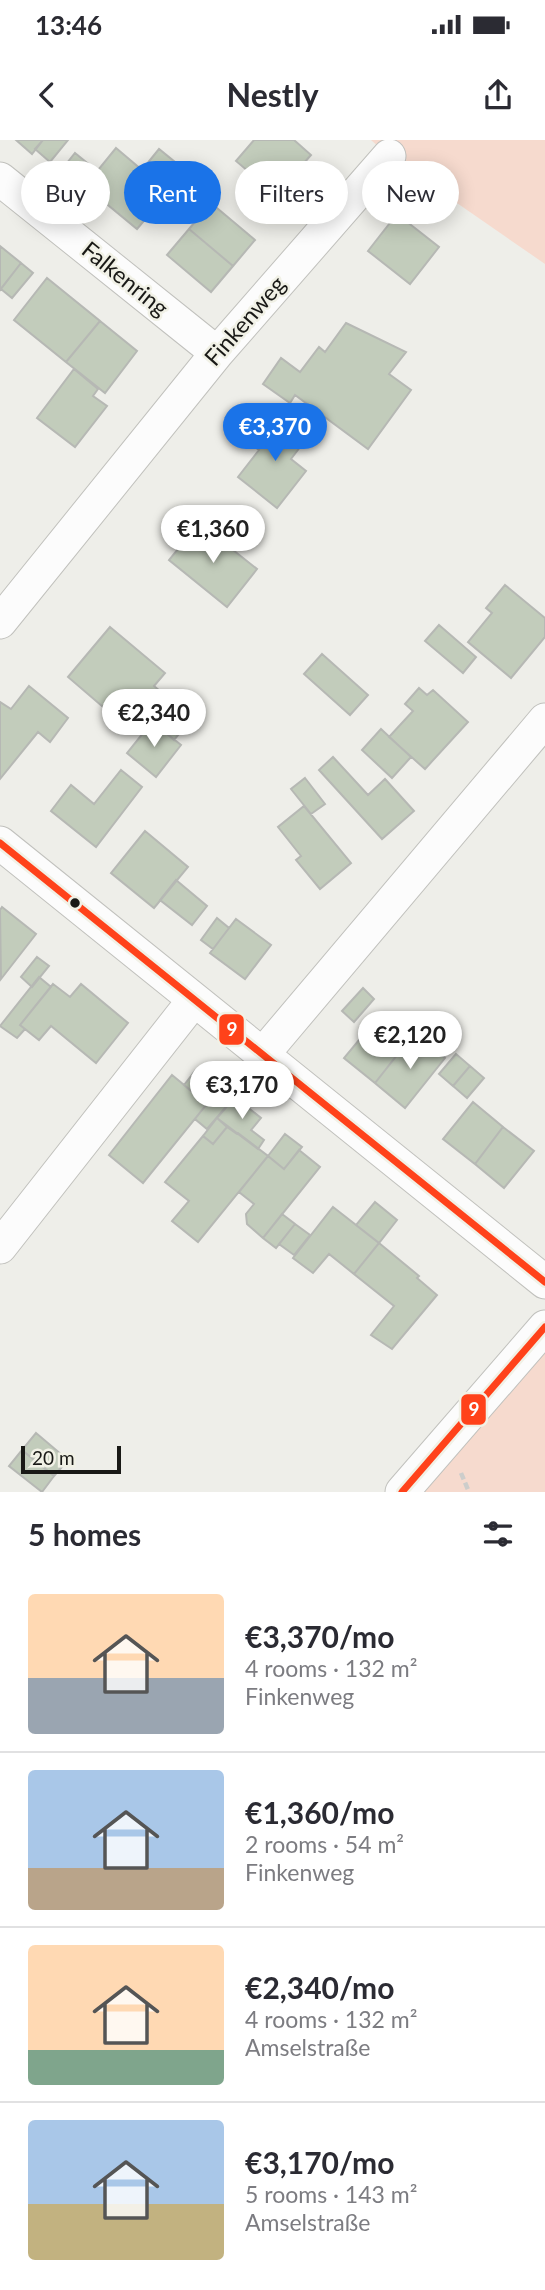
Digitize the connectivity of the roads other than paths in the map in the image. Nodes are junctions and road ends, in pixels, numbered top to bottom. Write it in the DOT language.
graph roads {
  1 [pos="389,156"];
  2 [pos="0,179"];
  3 [pos="217,353"];
  4 [pos="0,622"];
  5 [pos="545,720"];
  6 [pos="0,843"];
  7 [pos="194,1000"];
  8 [pos="263,1054"];
  9 [pos="0,1247"];
  10 [pos="545,1282"];
  11 [pos="545,1326"];
  12 [pos="402,1492"];
  1 -- 3 [label="street, Finkenweg"];
  2 -- 3 [label="street, Falkenring"];
  3 -- 4 [label="street, Finkenweg"];
  5 -- 8 [label="street"];
  6 -- 7 [label="street"];
  7 -- 8 [label="street"];
  7 -- 9 [label="street"];
  8 -- 10 [label="street"];
  11 -- 12 [label="street"];
}
